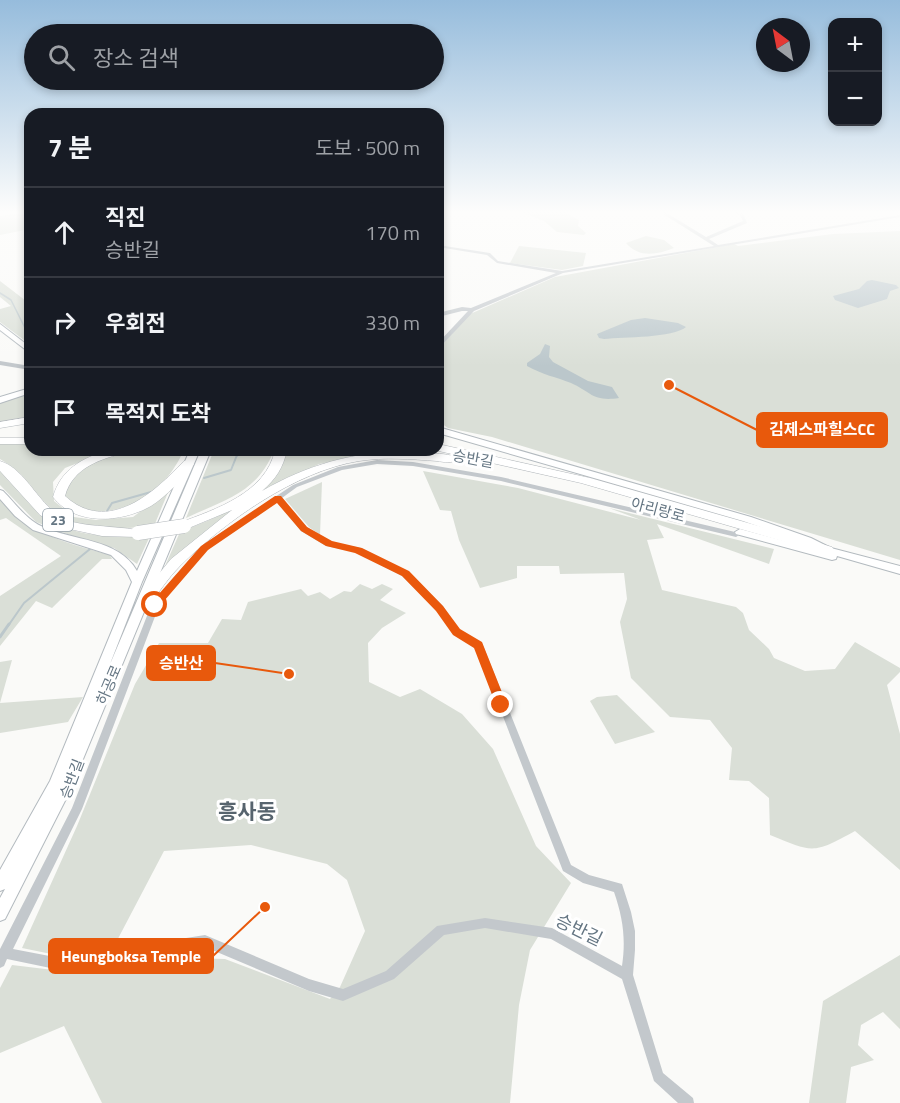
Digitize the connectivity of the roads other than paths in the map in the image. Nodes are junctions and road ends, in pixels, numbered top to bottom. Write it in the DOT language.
graph roads {
  1 [pos="507,263"];
  2 [pos="611,263"];
  3 [pos="562,272"];
  4 [pos="472,310"];
  5 [pos="444,314"];
  6 [pos="0,326"];
  7 [pos="444,340"];
  8 [pos="24,346"];
  9 [pos="0,363"];
  10 [pos="24,367"];
  11 [pos="24,392"];
  12 [pos="0,400"];
  13 [pos="24,421"];
  14 [pos="0,425"];
  15 [pos="444,432"];
  16 [pos="0,435"];
  17 [pos="24,436"];
  18 [pos="0,441"];
  19 [pos="24,441"];
  20 [pos="444,441"];
  21 [pos="444,449"];
  22 [pos="104,456"];
  23 [pos="192,456"];
  24 [pos="204,456"];
  25 [pos="281,456"];
  26 [pos="376,456"];
  27 [pos="398,456"];
  28 [pos="418,458"];
  29 [pos="478,461"];
  30 [pos="188,464"];
  31 [pos="0,465"];
  32 [pos="564,476"];
  33 [pos="0,493"];
  34 [pos="278,498"];
  35 [pos="740,532"];
  36 [pos="827,550"];
  37 [pos="900,570"];
  38 [pos="900,576"];
  39 [pos="137,582"];
  40 [pos="144,602"];
  41 [pos="0,884"];
  42 [pos="0,914"];
  43 [pos="2,958"];
  44 [pos="627,975"];
  45 [pos="688,1103"];
  1 -- 3 [label="street"];
  2 -- 3 [label="street"];
  3 -- 4 [label="street"];
  4 -- 5 [label="street"];
  4 -- 7 [label="street"];
  6 -- 8 [label="street"];
  9 -- 10 [label="street"];
  11 -- 12 [label="street"];
  13 -- 14 [label="highway"];
  15 -- 36 [label="street"];
  16 -- 17 [label="highway"];
  18 -- 19 [label="highway"];
  20 -- 32 [label="highway"];
  21 -- 32 [label="highway, 아리랑로"];
  22 -- 30 [label="highway"];
  23 -- 30 [label="street, 하공로"];
  24 -- 40 [label="street, 하공로"];
  25 -- 31 [label="highway, 23, bridge"];
  26 -- 40 [label="highway"];
  27 -- 29 [label="highway"];
  28 -- 29 [label="highway, 아리랑로"];
  28 -- 34 [label="street, 승반길"];
  28 -- 35 [label="street, 승반길"];
  29 -- 35 [label="highway, 아리랑로"];
  30 -- 39 [label="street, 하공로"];
  32 -- 36 [label="highway, 아리랑로"];
  33 -- 39 [label="street"];
  34 -- 43 [label="street, 승반길"];
  34 -- 44 [label="street"];
  35 -- 38 [label="street, 아리랑로"];
  36 -- 37 [label="street, 아리랑로"];
  39 -- 41 [label="street, 하공로"];
  40 -- 42 [label="street, 하공로"];
  43 -- 44 [label="street, 승반길"];
  44 -- 45 [label="street"];
}
